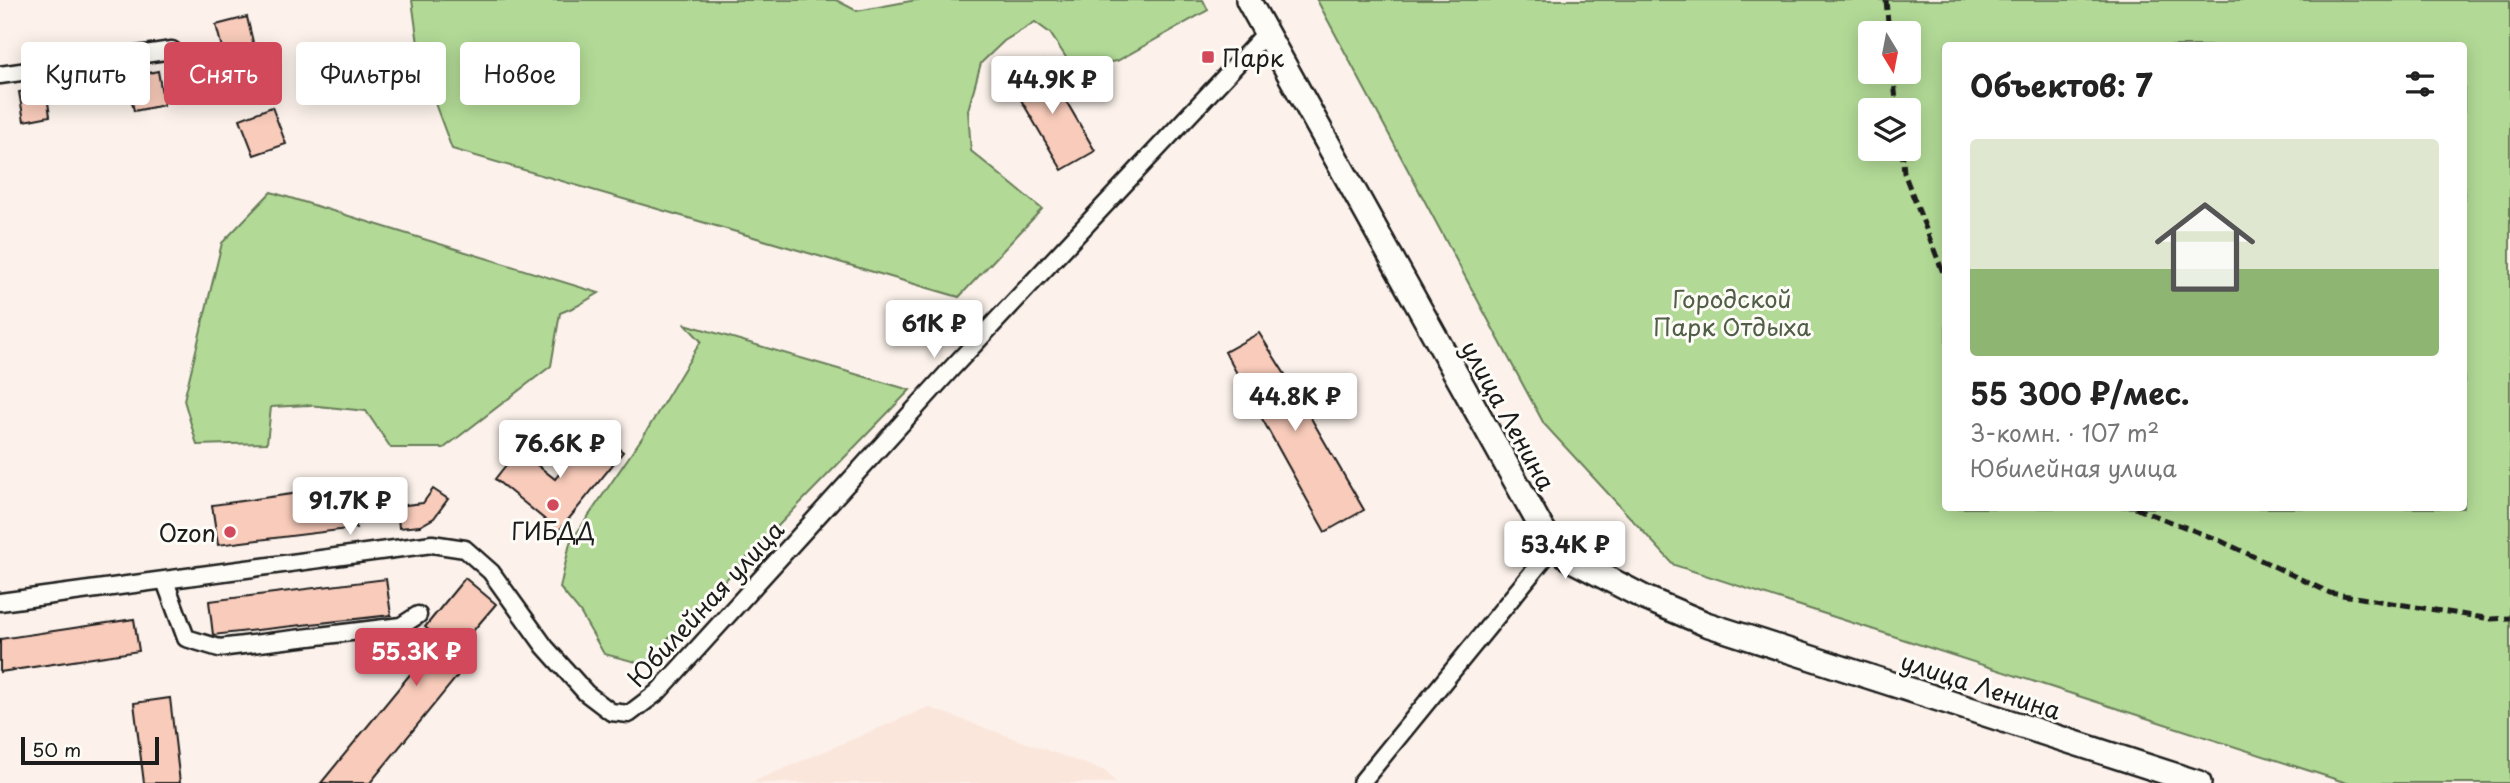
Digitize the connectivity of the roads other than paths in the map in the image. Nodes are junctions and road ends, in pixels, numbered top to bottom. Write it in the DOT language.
graph roads {
  1 [pos="1248,0"];
  2 [pos="1265,34"];
  3 [pos="164,51"];
  4 [pos="0,75"];
  5 [pos="1554,546"];
  6 [pos="164,581"];
  7 [pos="0,602"];
  8 [pos="418,615"];
  9 [pos="1361,783"];
  10 [pos="2199,783"];
  1 -- 2 [label="street, улица Ленина"];
  2 -- 5 [label="street, улица Ленина"];
  2 -- 6 [label="street, Юбилейная улица"];
  3 -- 4 [label="street"];
  5 -- 9 [label="street"];
  5 -- 10 [label="street, улица Ленина"];
  6 -- 7 [label="street, Юбилейная улица"];
  6 -- 8 [label="street"];
}
